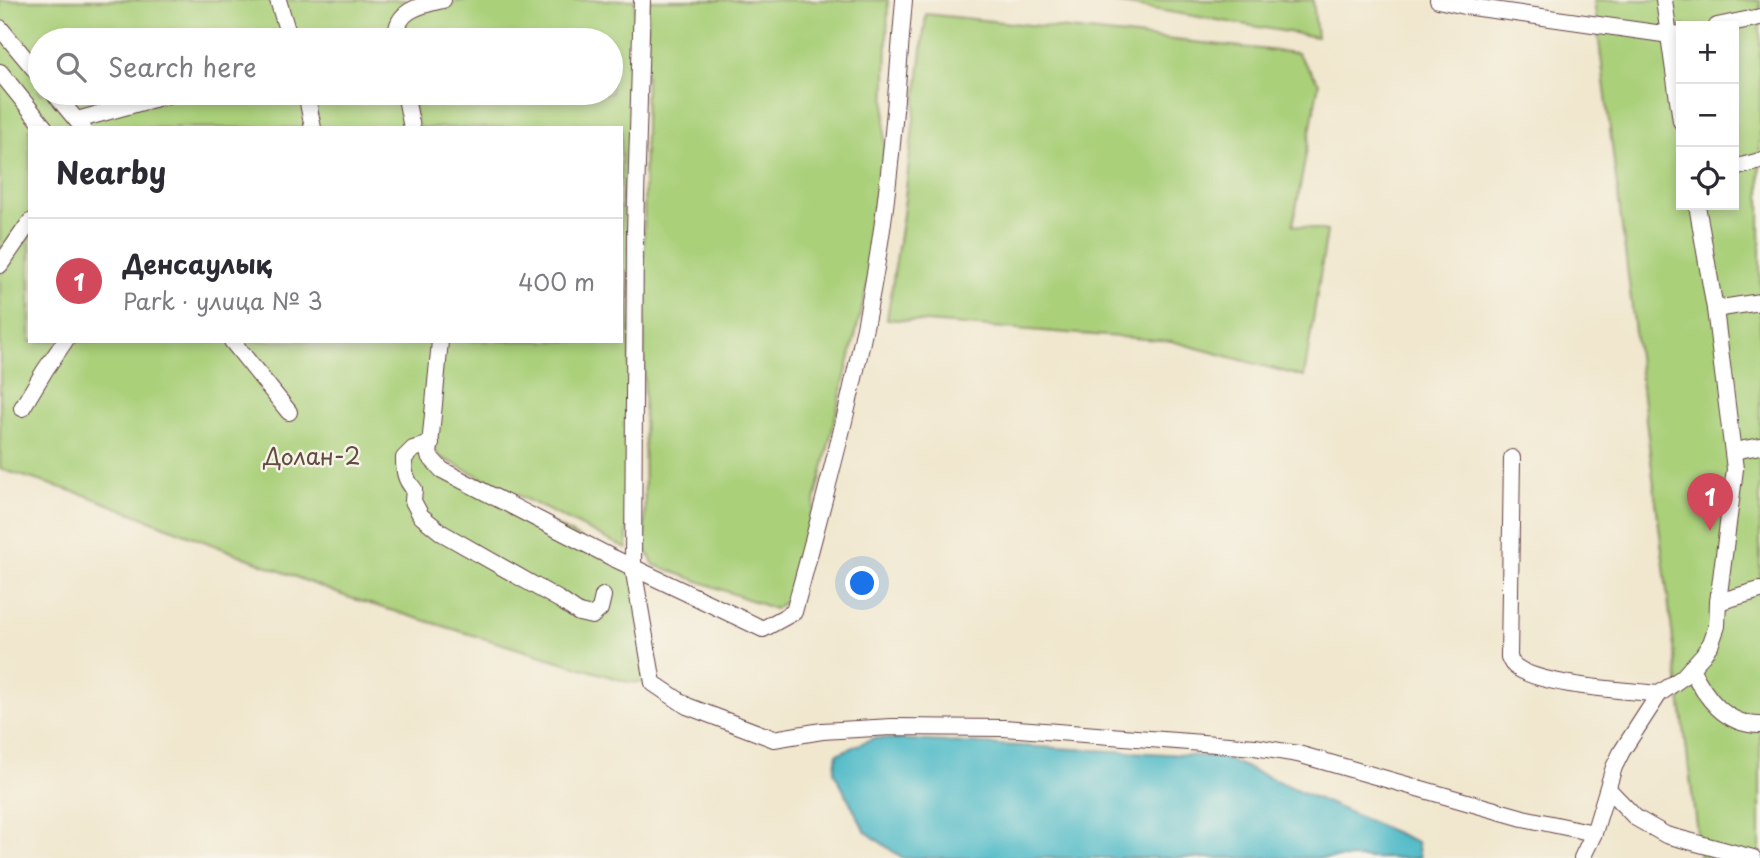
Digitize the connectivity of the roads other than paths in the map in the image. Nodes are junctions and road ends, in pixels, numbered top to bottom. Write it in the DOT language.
graph roads {
  1 [pos="278,0"];
  2 [pos="443,0"];
  3 [pos="642,0"];
  4 [pos="904,0"];
  5 [pos="1438,0"];
  6 [pos="1664,0"];
  7 [pos="1760,16"];
  8 [pos="1738,21"];
  9 [pos="0,27"];
  10 [pos="286,28"];
  11 [pos="397,28"];
  12 [pos="1676,35"];
  13 [pos="28,61"];
  14 [pos="2,81"];
  15 [pos="64,105"];
  16 [pos="139,105"];
  17 [pos="308,105"];
  18 [pos="407,105"];
  19 [pos="80,124"];
  20 [pos="43,126"];
  21 [pos="313,126"];
  22 [pos="412,126"];
  23 [pos="1760,160"];
  24 [pos="1739,166"];
  25 [pos="1698,210"];
  26 [pos="28,225"];
  27 [pos="0,265"];
  28 [pos="1760,302"];
  29 [pos="1715,309"];
  30 [pos="64,343"];
  31 [pos="234,343"];
  32 [pos="440,343"];
  33 [pos="22,408"];
  34 [pos="289,412"];
  35 [pos="431,444"];
  36 [pos="1760,446"];
  37 [pos="1734,451"];
  38 [pos="1512,458"];
  39 [pos="633,567"];
  40 [pos="1760,590"];
  41 [pos="603,596"];
  42 [pos="1718,602"];
  43 [pos="1691,668"];
  44 [pos="1659,694"];
  45 [pos="1760,725"];
  46 [pos="1608,789"];
  47 [pos="1594,833"];
  48 [pos="1582,858"];
  49 [pos="1753,858"];
  1 -- 10 [label="street"];
  2 -- 11 [label="street"];
  3 -- 39 [label="street"];
  4 -- 39 [label="street"];
  5 -- 12 [label="street"];
  6 -- 12 [label="street"];
  7 -- 8 [label="street"];
  9 -- 13 [label="street"];
  14 -- 20 [label="street"];
  15 -- 19 [label="street"];
  16 -- 19 [label="street"];
  17 -- 21 [label="street"];
  18 -- 22 [label="street"];
  23 -- 24 [label="street"];
  25 -- 29 [label="street"];
  26 -- 27 [label="street"];
  28 -- 29 [label="street"];
  29 -- 37 [label="street"];
  30 -- 33 [label="street"];
  31 -- 34 [label="street"];
  32 -- 35 [label="street"];
  35 -- 39 [label="street"];
  35 -- 41 [label="street"];
  36 -- 37 [label="street"];
  37 -- 42 [label="street"];
  38 -- 44 [label="street"];
  39 -- 47 [label="street"];
  40 -- 42 [label="street"];
  42 -- 43 [label="street"];
  43 -- 44 [label="street"];
  43 -- 45 [label="street"];
  44 -- 46 [label="street"];
  46 -- 47 [label="street"];
  46 -- 49 [label="street"];
  47 -- 48 [label="street"];
}
